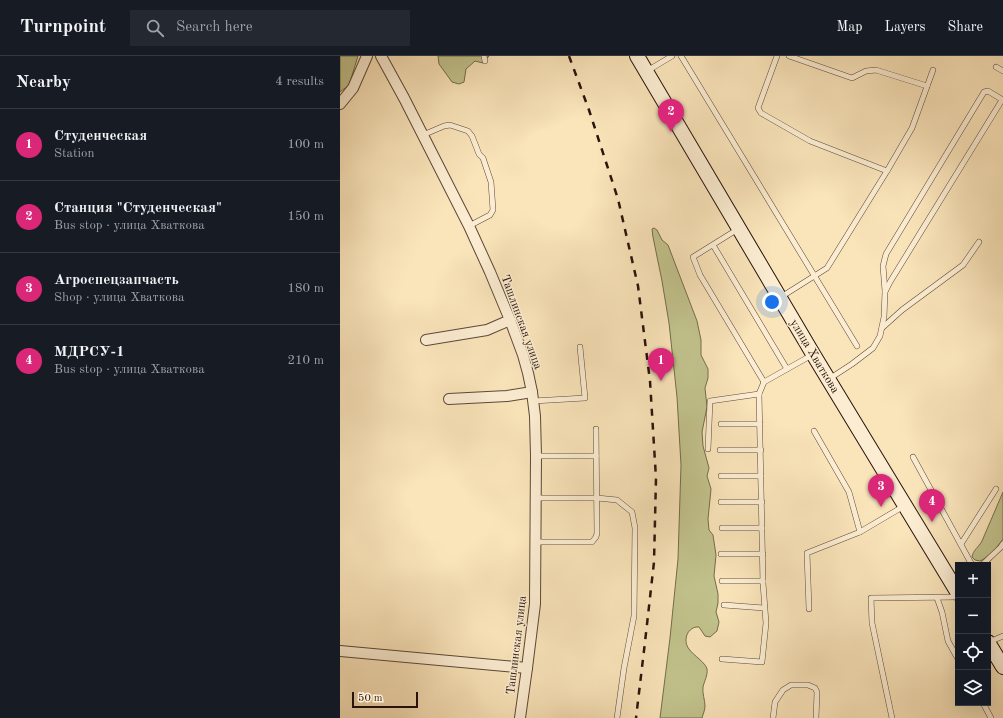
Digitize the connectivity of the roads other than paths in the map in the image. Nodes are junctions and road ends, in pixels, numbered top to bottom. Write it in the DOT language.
graph roads {
  1 [pos="367,56"];
  2 [pos="381,56"];
  3 [pos="637,56"];
  4 [pos="672,56"];
  5 [pos="680,56"];
  6 [pos="777,56"];
  7 [pos="789,56"];
  8 [pos="996,67"];
  9 [pos="933,70"];
  10 [pos="646,71"];
  11 [pos="1003,71"];
  12 [pos="927,86"];
  13 [pos="1003,100"];
  14 [pos="340,104"];
  15 [pos="423,135"];
  16 [pos="887,171"];
  17 [pos="469,226"];
  18 [pos="739,228"];
  19 [pos="979,242"];
  20 [pos="713,245"];
  21 [pos="815,276"];
  22 [pos="885,292"];
  23 [pos="780,298"];
  24 [pos="510,320"];
  25 [pos="882,328"];
  26 [pos="426,340"];
  27 [pos="857,346"];
  28 [pos="580,347"];
  29 [pos="813,354"];
  30 [pos="787,370"];
  31 [pos="828,379"];
  32 [pos="764,382"];
  33 [pos="760,394"];
  34 [pos="533,396"];
  35 [pos="449,399"];
  36 [pos="721,424"];
  37 [pos="760,424"];
  38 [pos="596,429"];
  39 [pos="814,431"];
  40 [pos="708,449"];
  41 [pos="720,450"];
  42 [pos="761,450"];
  43 [pos="536,456"];
  44 [pos="596,456"];
  45 [pos="913,457"];
  46 [pos="720,476"];
  47 [pos="761,476"];
  48 [pos="996,489"];
  49 [pos="537,498"];
  50 [pos="597,498"];
  51 [pos="721,502"];
  52 [pos="762,502"];
  53 [pos="905,506"];
  54 [pos="722,528"];
  55 [pos="762,528"];
  56 [pos="860,532"];
  57 [pos="536,542"];
  58 [pos="961,544"];
  59 [pos="1003,544"];
  60 [pos="721,554"];
  61 [pos="763,554"];
  62 [pos="970,562"];
  63 [pos="985,562"];
  64 [pos="722,581"];
  65 [pos="763,581"];
  66 [pos="955,589"];
  67 [pos="955,593"];
  68 [pos="937,598"];
  69 [pos="724,605"];
  70 [pos="764,608"];
  71 [pos="809,609"];
  72 [pos="1003,636"];
  73 [pos="991,641"];
  74 [pos="991,647"];
  75 [pos="340,651"];
  76 [pos="955,654"];
  77 [pos="722,659"];
  78 [pos="1003,667"];
  79 [pos="527,668"];
  80 [pos="985,706"];
  81 [pos="520,718"];
  82 [pos="617,718"];
  83 [pos="773,718"];
  84 [pos="816,718"];
  85 [pos="892,718"];
  86 [pos="991,718"];
  1 -- 14 [label="street"];
  2 -- 15 [label="street, Ташлинская улица"];
  3 -- 10 [label="main road, улица Хваткова"];
  4 -- 10 [label="lane"];
  5 -- 21 [label="lane"];
  6 -- 16 [label="lane"];
  7 -- 12 [label="lane"];
  8 -- 11 [label="lane"];
  9 -- 12 [label="lane"];
  10 -- 18 [label="main road, улица Хваткова"];
  12 -- 16 [label="lane"];
  13 -- 22 [label="lane"];
  13 -- 22 [label="lane"];
  15 -- 17 [label="street, Ташлинская улица"];
  15 -- 17 [label="lane"];
  16 -- 21 [label="lane"];
  17 -- 24 [label="street, Ташлинская улица"];
  18 -- 20 [label="lane"];
  18 -- 23 [label="main road, улица Хваткова"];
  19 -- 25 [label="lane"];
  20 -- 30 [label="lane"];
  20 -- 32 [label="lane"];
  21 -- 23 [label="lane"];
  21 -- 27 [label="lane"];
  22 -- 25 [label="lane"];
  23 -- 29 [label="main road, улица Хваткова"];
  24 -- 26 [label="street"];
  24 -- 34 [label="street, Ташлинская улица"];
  25 -- 31 [label="lane"];
  28 -- 34 [label="lane"];
  29 -- 30 [label="lane"];
  29 -- 31 [label="main road, улица Хваткова"];
  30 -- 32 [label="lane"];
  31 -- 53 [label="main road, улица Хваткова"];
  32 -- 33 [label="lane"];
  33 -- 37 [label="lane"];
  33 -- 40 [label="lane"];
  34 -- 35 [label="street"];
  34 -- 43 [label="street, Ташлинская улица"];
  36 -- 37 [label="lane"];
  37 -- 42 [label="lane"];
  38 -- 44 [label="lane"];
  39 -- 56 [label="lane"];
  41 -- 42 [label="lane"];
  42 -- 47 [label="lane"];
  43 -- 44 [label="lane"];
  43 -- 49 [label="street, Ташлинская улица"];
  44 -- 50 [label="lane"];
  45 -- 58 [label="lane"];
  46 -- 47 [label="lane"];
  47 -- 52 [label="lane"];
  48 -- 58 [label="lane"];
  49 -- 50 [label="lane"];
  49 -- 57 [label="street, Ташлинская улица"];
  50 -- 57 [label="lane"];
  50 -- 82 [label="lane"];
  51 -- 52 [label="lane"];
  52 -- 55 [label="lane"];
  53 -- 56 [label="lane"];
  53 -- 66 [label="main road, улица Хваткова"];
  54 -- 55 [label="lane"];
  55 -- 61 [label="lane"];
  56 -- 71 [label="lane"];
  57 -- 79 [label="street, Ташлинская улица"];
  58 -- 62 [label="lane"];
  59 -- 63 [label="lane"];
  60 -- 61 [label="lane"];
  61 -- 65 [label="lane"];
  64 -- 65 [label="lane"];
  65 -- 70 [label="lane"];
  67 -- 68 [label="lane"];
  68 -- 76 [label="lane"];
  68 -- 85 [label="lane"];
  69 -- 70 [label="lane"];
  70 -- 77 [label="lane"];
  72 -- 73 [label="lane"];
  74 -- 78 [label="main road"];
  75 -- 79 [label="street"];
  79 -- 81 [label="street, Ташлинская улица"];
  80 -- 86 [label="lane"];
  83 -- 84 [label="lane"];
}
